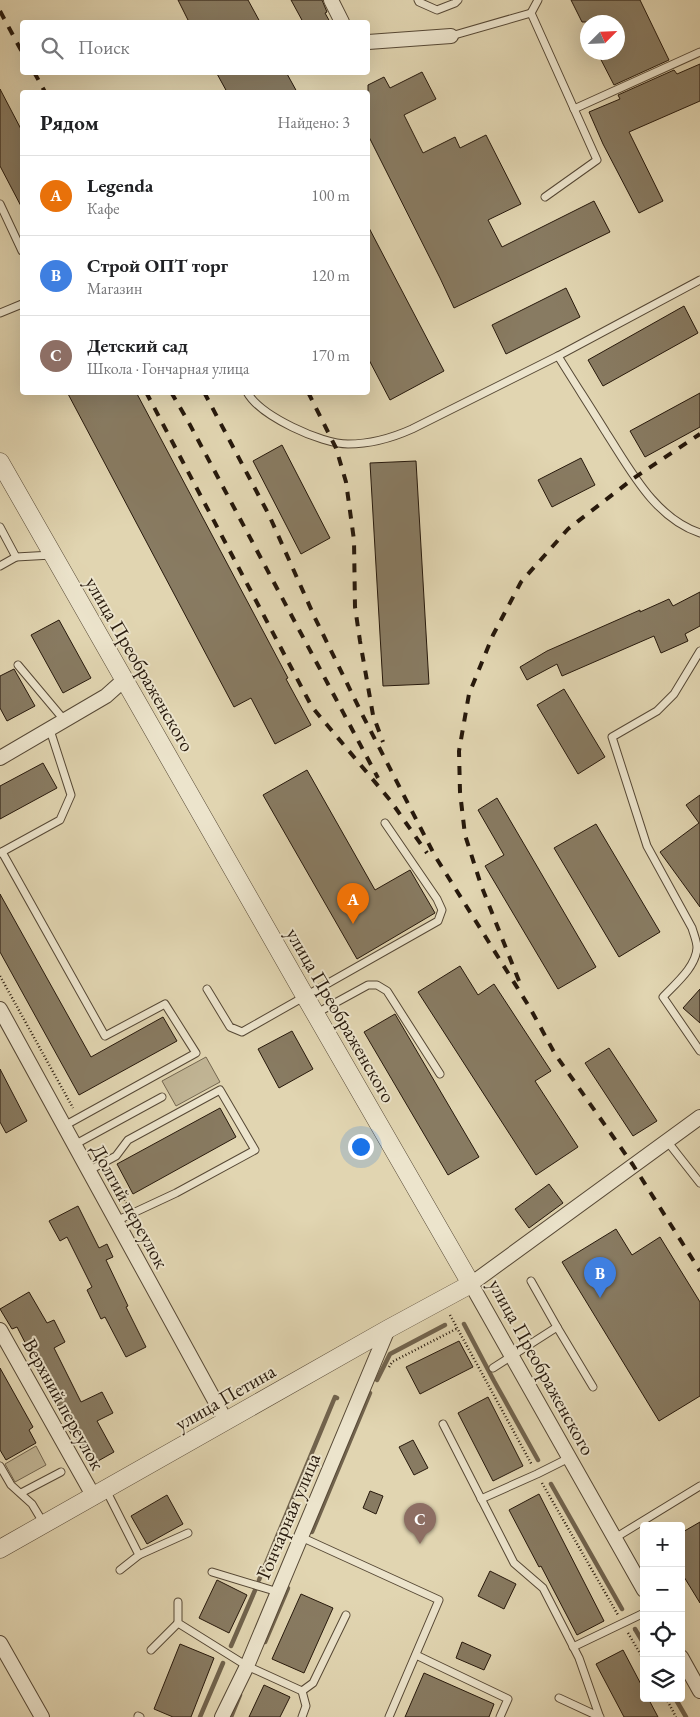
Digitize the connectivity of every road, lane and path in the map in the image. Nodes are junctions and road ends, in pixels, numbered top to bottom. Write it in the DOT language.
graph roads {
  1 [pos="330,0"];
  2 [pos="418,0"];
  3 [pos="458,0"];
  4 [pos="538,0"];
  5 [pos="530,13"];
  6 [pos="341,20"];
  7 [pos="451,36"];
  8 [pos="370,42"];
  9 [pos="700,52"];
  10 [pos="574,109"];
  11 [pos="544,197"];
  12 [pos="0,204"];
  13 [pos="20,247"];
  14 [pos="700,280"];
  15 [pos="20,304"];
  16 [pos="0,313"];
  17 [pos="558,356"];
  18 [pos="249,395"];
  19 [pos="0,462"];
  20 [pos="0,527"];
  21 [pos="700,533"];
  22 [pos="53,554"];
  23 [pos="16,557"];
  24 [pos="0,566"];
  25 [pos="700,651"];
  26 [pos="18,665"];
  27 [pos="125,679"];
  28 [pos="65,722"];
  29 [pos="50,730"];
  30 [pos="0,758"];
  31 [pos="385,823"];
  32 [pos="1,852"];
  33 [pos="0,976"];
  34 [pos="207,989"];
  35 [pos="305,996"];
  36 [pos="0,1009"];
  37 [pos="315,1014"];
  38 [pos="700,1051"];
  39 [pos="440,1074"];
  40 [pos="162,1097"];
  41 [pos="700,1117"];
  42 [pos="79,1118"];
  43 [pos="64,1126"];
  44 [pos="666,1141"];
  45 [pos="74,1145"];
  46 [pos="104,1163"];
  47 [pos="88,1171"];
  48 [pos="700,1183"];
  49 [pos="132,1213"];
  50 [pos="116,1221"];
  51 [pos="531,1281"];
  52 [pos="471,1284"];
  53 [pos="557,1327"];
  54 [pos="388,1329"];
  55 [pos="0,1331"];
  56 [pos="512,1356"];
  57 [pos="493,1368"];
  58 [pos="388,1369"];
  59 [pos="593,1387"];
  60 [pos="226,1421"];
  61 [pos="443,1424"];
  62 [pos="569,1458"];
  63 [pos="0,1466"];
  64 [pos="61,1472"];
  65 [pos="537,1474"];
  66 [pos="700,1486"];
  67 [pos="100,1493"];
  68 [pos="21,1494"];
  69 [pos="481,1499"];
  70 [pos="44,1524"];
  71 [pos="188,1533"];
  72 [pos="301,1537"];
  73 [pos="614,1538"];
  74 [pos="0,1549"];
  75 [pos="139,1555"];
  76 [pos="120,1570"];
  77 [pos="212,1572"];
  78 [pos="640,1583"];
  79 [pos="278,1592"];
  80 [pos="178,1602"];
  81 [pos="346,1615"];
  82 [pos="640,1615"];
  83 [pos="178,1623"];
  84 [pos="623,1623"];
  85 [pos="0,1643"];
  86 [pos="573,1648"];
  87 [pos="151,1650"];
  88 [pos="416,1655"];
  89 [pos="642,1657"];
  90 [pos="685,1664"];
  91 [pos="247,1666"];
  92 [pos="302,1691"];
  93 [pos="700,1691"];
  94 [pos="559,1698"];
  95 [pos="668,1702"];
  96 [pos="600,1716"];
  97 [pos="42,1717"];
  98 [pos="222,1717"];
  99 [pos="302,1717"];
  100 [pos="389,1717"];
  101 [pos="500,1717"];
  102 [pos="676,1717"];
  1 -- 6 [label="street"];
  2 -- 3 [label="lane"];
  4 -- 5 [label="lane"];
  5 -- 7 [label="lane"];
  5 -- 10 [label="lane"];
  7 -- 8 [label="street"];
  9 -- 10 [label="lane"];
  10 -- 11 [label="lane"];
  12 -- 13 [label="lane"];
  14 -- 17 [label="lane"];
  15 -- 16 [label="lane"];
  17 -- 18 [label="lane"];
  17 -- 21 [label="lane"];
  19 -- 22 [label="street, улица Преображенского"];
  20 -- 23 [label="lane"];
  22 -- 23 [label="lane"];
  22 -- 27 [label="street, улица Преображенского"];
  23 -- 24 [label="lane"];
  25 -- 38 [label="lane"];
  26 -- 28 [label="lane"];
  27 -- 28 [label="street"];
  27 -- 35 [label="street, улица Преображенского"];
  28 -- 29 [label="street"];
  29 -- 30 [label="street"];
  29 -- 32 [label="lane"];
  31 -- 35 [label="lane"];
  32 -- 42 [label="lane"];
  33 -- 42 [label="path"];
  34 -- 35 [label="lane"];
  35 -- 37 [label="street, улица Преображенского"];
  36 -- 43 [label="street, Долгий переулок"];
  37 -- 39 [label="lane"];
  37 -- 52 [label="street, улица Преображенского"];
  40 -- 45 [label="lane"];
  41 -- 44 [label="street"];
  42 -- 43 [label="lane"];
  43 -- 45 [label="street, Долгий переулок"];
  44 -- 48 [label="lane"];
  44 -- 52 [label="street"];
  45 -- 47 [label="street, Долгий переулок"];
  46 -- 47 [label="lane"];
  46 -- 49 [label="path"];
  46 -- 49 [label="lane"];
  47 -- 50 [label="street, Долгий переулок"];
  49 -- 50 [label="lane"];
  50 -- 60 [label="street, Долгий переулок"];
  51 -- 53 [label="lane"];
  52 -- 54 [label="street, улица Петина"];
  52 -- 56 [label="street, улица Преображенского"];
  53 -- 56 [label="lane"];
  53 -- 59 [label="lane"];
  54 -- 60 [label="street, улица Петина"];
  54 -- 72 [label="street, Гончарная улица"];
  55 -- 67 [label="street, Верхний переулок"];
  56 -- 57 [label="lane"];
  56 -- 62 [label="street, улица Преображенского"];
  58 -- 65 [label="path"];
  60 -- 67 [label="street, улица Петина"];
  61 -- 69 [label="lane"];
  62 -- 65 [label="lane"];
  62 -- 73 [label="street, улица Преображенского"];
  63 -- 68 [label="lane"];
  64 -- 68 [label="lane"];
  65 -- 69 [label="lane"];
  65 -- 84 [label="path"];
  66 -- 73 [label="lane"];
  67 -- 70 [label="street, улица Петина"];
  67 -- 75 [label="lane"];
  68 -- 70 [label="lane"];
  69 -- 86 [label="lane"];
  70 -- 74 [label="street, улица Петина"];
  71 -- 75 [label="lane"];
  72 -- 79 [label="street, Гончарная улица"];
  72 -- 88 [label="lane"];
  73 -- 78 [label="street, улица Преображенского"];
  75 -- 76 [label="lane"];
  77 -- 79 [label="lane"];
  79 -- 91 [label="street, Гончарная улица"];
  80 -- 83 [label="lane"];
  81 -- 92 [label="lane"];
  82 -- 84 [label="lane"];
  83 -- 87 [label="lane"];
  83 -- 91 [label="lane"];
  84 -- 86 [label="lane"];
  84 -- 89 [label="path"];
  85 -- 97 [label="street"];
  86 -- 96 [label="lane"];
  88 -- 100 [label="lane"];
  88 -- 101 [label="lane"];
  90 -- 93 [label="street"];
  91 -- 92 [label="lane"];
  91 -- 98 [label="street, Гончарная улица"];
  92 -- 99 [label="lane"];
  94 -- 96 [label="lane"];
  95 -- 102 [label="path"];
}
